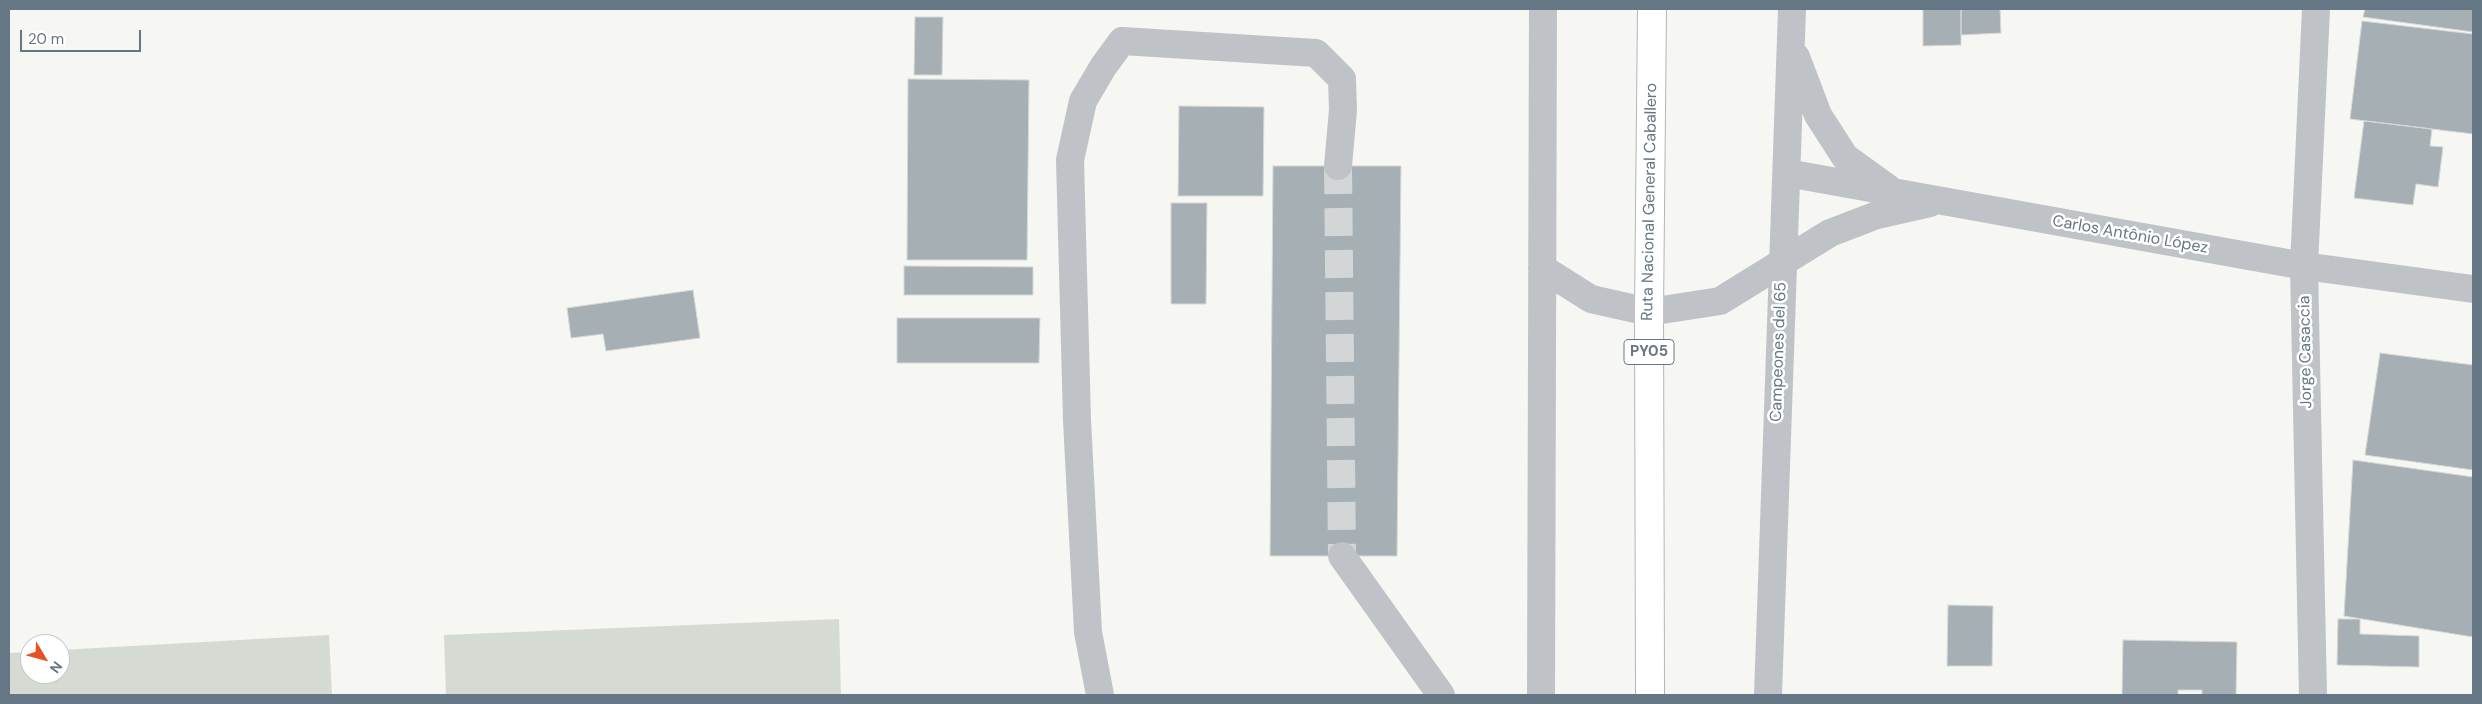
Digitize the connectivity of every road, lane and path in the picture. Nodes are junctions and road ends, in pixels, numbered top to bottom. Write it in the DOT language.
graph roads {
  1 [pos="1543,9"];
  2 [pos="1652,9"];
  3 [pos="1792,9"];
  4 [pos="2316,9"];
  5 [pos="1791,45"];
  6 [pos="1338,166"];
  7 [pos="1787,173"];
  8 [pos="1893,192"];
  9 [pos="1942,201"];
  10 [pos="1781,264"];
  11 [pos="2304,266"];
  12 [pos="1542,268"];
  13 [pos="2473,289"];
  14 [pos="1649,312"];
  15 [pos="1342,556"];
  16 [pos="1100,695"];
  17 [pos="1441,695"];
  18 [pos="1541,695"];
  19 [pos="1650,695"];
  20 [pos="1768,695"];
  21 [pos="2313,695"];
  1 -- 12 [label="street"];
  2 -- 14 [label="highway, Ruta Nacional General Caballero / PY05"];
  3 -- 5 [label="street, Campeones del 65"];
  4 -- 11 [label="street, Jorge Casaccia"];
  5 -- 7 [label="street, Campeones del 65"];
  5 -- 8 [label="street"];
  6 -- 16 [label="street"];
  7 -- 8 [label="street, Carlos Antônio López"];
  7 -- 10 [label="street, Campeones del 65"];
  8 -- 9 [label="street, Carlos Antônio López"];
  9 -- 10 [label="street"];
  9 -- 11 [label="street, Carlos Antônio López"];
  10 -- 14 [label="street"];
  10 -- 20 [label="street, Campeones del 65"];
  11 -- 13 [label="street, Carlos Antônio López"];
  11 -- 21 [label="street, Jorge Casaccia"];
  12 -- 14 [label="street"];
  12 -- 18 [label="street"];
  14 -- 19 [label="highway, Ruta Nacional General Caballero / PY05"];
  15 -- 17 [label="street"];
}
